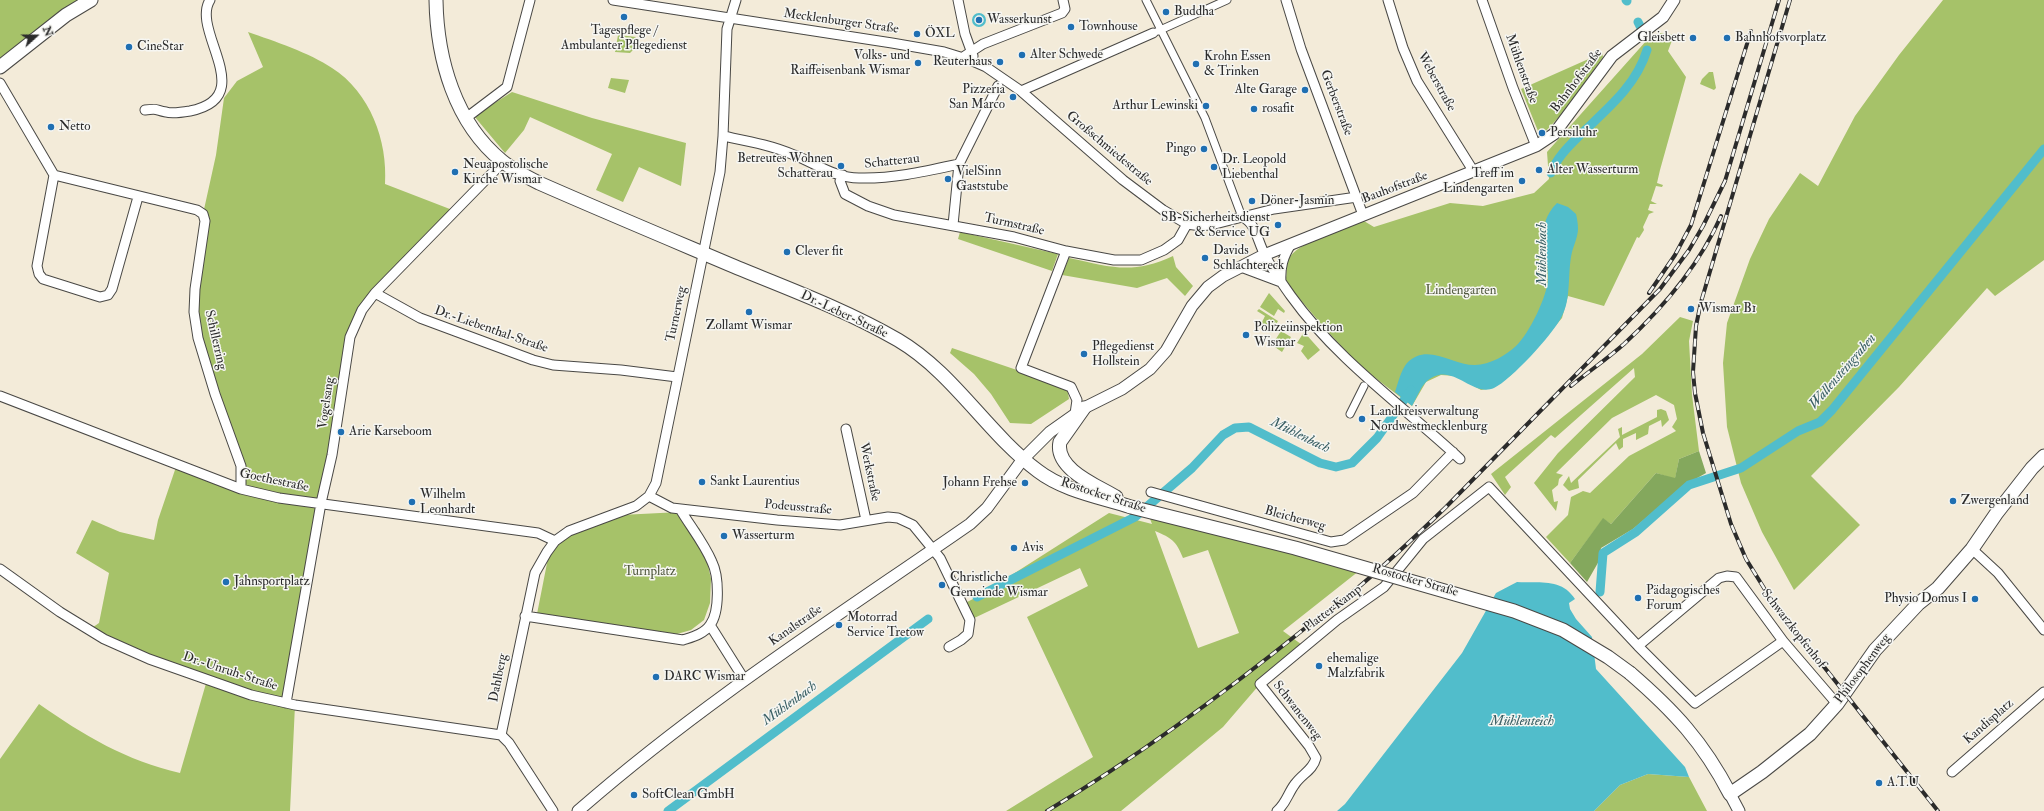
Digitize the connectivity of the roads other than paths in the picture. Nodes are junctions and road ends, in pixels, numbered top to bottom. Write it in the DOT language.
graph roads {
  1 [pos="91,0"];
  2 [pos="210,0"];
  3 [pos="436,0"];
  4 [pos="530,0"];
  5 [pos="613,0"];
  6 [pos="736,0"];
  7 [pos="958,0"];
  8 [pos="1063,0"];
  9 [pos="1146,0"];
  10 [pos="1227,0"];
  11 [pos="1286,0"];
  12 [pos="1388,0"];
  13 [pos="1482,0"];
  14 [pos="1674,0"];
  15 [pos="731,19"];
  16 [pos="1157,31"];
  17 [pos="966,34"];
  18 [pos="983,44"];
  19 [pos="968,57"];
  20 [pos="0,67"];
  21 [pos="0,83"];
  22 [pos="998,86"];
  23 [pos="1021,91"];
  24 [pos="145,110"];
  25 [pos="466,118"];
  26 [pos="723,136"];
  27 [pos="1536,146"];
  28 [pos="503,162"];
  29 [pos="959,164"];
  30 [pos="1474,172"];
  31 [pos="54,175"];
  32 [pos="843,175"];
  33 [pos="138,197"];
  34 [pos="1357,197"];
  35 [pos="1363,215"];
  36 [pos="1242,217"];
  37 [pos="1187,224"];
  38 [pos="953,225"];
  39 [pos="1291,244"];
  40 [pos="1066,251"];
  41 [pos="703,253"];
  42 [pos="1264,255"];
  43 [pos="1241,267"];
  44 [pos="1281,282"];
  45 [pos="375,293"];
  46 [pos="677,377"];
  47 [pos="1364,386"];
  48 [pos="0,396"];
  49 [pos="1080,411"];
  50 [pos="1350,414"];
  51 [pos="846,429"];
  52 [pos="1453,452"];
  53 [pos="2044,456"];
  54 [pos="1023,459"];
  55 [pos="1460,459"];
  56 [pos="240,489"];
  57 [pos="1151,492"];
  58 [pos="649,496"];
  59 [pos="321,503"];
  60 [pos="1131,507"];
  61 [pos="680,508"];
  62 [pos="866,520"];
  63 [pos="555,541"];
  64 [pos="1972,549"];
  65 [pos="933,550"];
  66 [pos="1,571"];
  67 [pos="525,616"];
  68 [pos="710,626"];
  69 [pos="2044,630"];
  70 [pos="1783,640"];
  71 [pos="1638,646"];
  72 [pos="950,647"];
  73 [pos="744,679"];
  74 [pos="1260,684"];
  75 [pos="2044,692"];
  76 [pos="286,703"];
  77 [pos="1837,704"];
  78 [pos="501,735"];
  79 [pos="1952,772"];
  80 [pos="1730,794"];
  81 [pos="553,811"];
  82 [pos="578,811"];
  83 [pos="1277,811"];
  84 [pos="1739,811"];
  1 -- 20 [label="main road"];
  2 -- 24 [label="street"];
  3 -- 25 [label="main road, Dr.-Leber-Straße"];
  4 -- 25 [label="street"];
  5 -- 15 [label="street, Mecklenburger Straße"];
  6 -- 15 [label="street, Turnerweg"];
  7 -- 17 [label="street"];
  8 -- 18 [label="street"];
  9 -- 16 [label="street"];
  10 -- 16 [label="street"];
  11 -- 34 [label="street, Gerberstraße"];
  12 -- 30 [label="street, Weberstraße"];
  13 -- 27 [label="street, Mühlenstraße"];
  14 -- 27 [label="street, Bahnhofstraße"];
  15 -- 19 [label="street, Mecklenburger Straße"];
  15 -- 26 [label="street, Turnerweg"];
  16 -- 23 [label="street"];
  16 -- 36 [label="street"];
  17 -- 18 [label="street"];
  17 -- 19 [label="street"];
  18 -- 19 [label="street"];
  19 -- 23 [label="street, Großschmiedestraße"];
  21 -- 31 [label="street"];
  22 -- 29 [label="street"];
  23 -- 37 [label="street, Großschmiedestraße"];
  25 -- 28 [label="main road, Dr.-Leber-Straße"];
  26 -- 32 [label="street, Schatterau"];
  26 -- 41 [label="street, Turnerweg"];
  27 -- 30 [label="street, Bauhofstraße"];
  28 -- 41 [label="main road, Dr.-Leber-Straße"];
  28 -- 45 [label="street, Vogelsang"];
  29 -- 32 [label="street, Schatterau"];
  29 -- 38 [label="street"];
  30 -- 35 [label="street, Bauhofstraße"];
  31 -- 33 [label="street, Schillerring"];
  31 -- 33 [label="street"];
  32 -- 38 [label="street, Turmstraße"];
  33 -- 56 [label="street, Schillerring"];
  34 -- 35 [label="street, Gerberstraße"];
  34 -- 36 [label="street, Bauhofstraße"];
  35 -- 39 [label="street, Bauhofstraße"];
  36 -- 37 [label="street, Großschmiedestraße"];
  36 -- 42 [label="street"];
  37 -- 40 [label="street, Turmstraße"];
  38 -- 40 [label="street, Turmstraße"];
  39 -- 42 [label="street, Bauhofstraße"];
  39 -- 44 [label="street"];
  40 -- 49 [label="street"];
  41 -- 46 [label="street, Turnerweg"];
  41 -- 54 [label="main road, Dr.-Leber-Straße"];
  42 -- 43 [label="street"];
  42 -- 44 [label="street"];
  43 -- 44 [label="street"];
  43 -- 49 [label="street"];
  44 -- 52 [label="street"];
  45 -- 46 [label="street, Dr.-Liebenthal-Straße"];
  45 -- 59 [label="street, Vogelsang"];
  46 -- 58 [label="street, Turnerweg"];
  47 -- 50 [label="street"];
  48 -- 56 [label="street, Goethestraße"];
  49 -- 54 [label="street"];
  49 -- 60 [label="main road"];
  51 -- 62 [label="street, Werkstraße"];
  52 -- 55 [label="street"];
  52 -- 57 [label="street, Bleicherweg"];
  53 -- 64 [label="main road, Philosophenweg"];
  54 -- 60 [label="main road, Rostocker Straße"];
  54 -- 65 [label="street, Kanalstraße"];
  56 -- 59 [label="street, Goethestraße"];
  58 -- 61 [label="street, Podeusstraße"];
  58 -- 63 [label="street"];
  59 -- 63 [label="street, Goethestraße"];
  59 -- 76 [label="street, Vogelsang"];
  60 -- 80 [label="main road, Rostocker Straße, bridge"];
  61 -- 62 [label="street, Podeusstraße"];
  61 -- 68 [label="street"];
  62 -- 65 [label="street, Podeusstraße"];
  63 -- 67 [label="street, Dahlberg"];
  64 -- 69 [label="street"];
  64 -- 77 [label="main road, Philosophenweg"];
  65 -- 72 [label="street, Podeusstraße"];
  65 -- 73 [label="street, Kanalstraße"];
  66 -- 76 [label="street, Dr.-Unruh-Straße"];
  67 -- 68 [label="street"];
  67 -- 78 [label="street, Dahlberg"];
  68 -- 73 [label="street"];
  70 -- 71 [label="street"];
  70 -- 71 [label="street, Schwarzkopfenhof"];
  70 -- 77 [label="street, Schwarzkopfenhof"];
  71 -- 74 [label="street, Platter Kamp"];
  73 -- 82 [label="street, Kanalstraße"];
  74 -- 83 [label="street, Schwanenweg"];
  75 -- 79 [label="street, Kandisplatz"];
  76 -- 78 [label="street, Dr.-Unruh-Straße"];
  77 -- 80 [label="main road, Philosophenweg"];
  78 -- 81 [label="street"];
  80 -- 84 [label="street, Rostocker Straße"];
}
